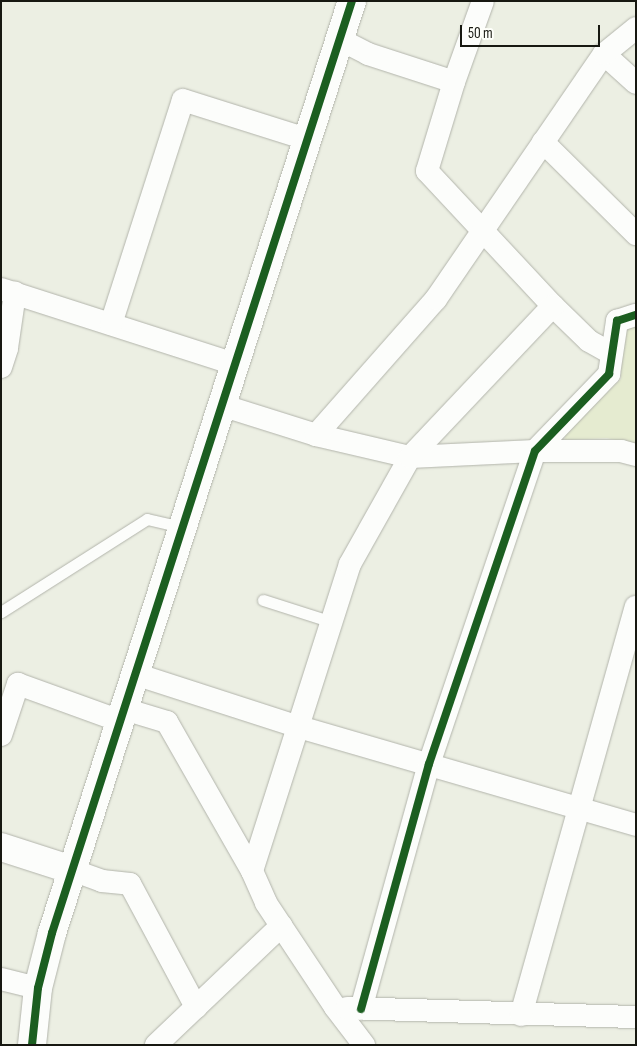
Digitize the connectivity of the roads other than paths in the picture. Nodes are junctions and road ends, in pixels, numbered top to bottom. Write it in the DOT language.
graph roads {
  1 [pos="352,1"];
  2 [pos="483,1"];
  3 [pos="636,28"];
  4 [pos="339,39"];
  5 [pos="604,54"];
  6 [pos="454,82"];
  7 [pos="636,83"];
  8 [pos="307,139"];
  9 [pos="544,142"];
  10 [pos="481,233"];
  11 [pos="636,234"];
  12 [pos="8,291"];
  13 [pos="553,306"];
  14 [pos="636,315"];
  15 [pos="111,324"];
  16 [pos="611,353"];
  17 [pos="235,364"];
  18 [pos="1,367"];
  19 [pos="221,405"];
  20 [pos="316,435"];
  21 [pos="535,451"];
  22 [pos="636,455"];
  23 [pos="410,457"];
  24 [pos="182,527"];
  25 [pos="263,600"];
  26 [pos="636,607"];
  27 [pos="1,612"];
  28 [pos="332,622"];
  29 [pos="135,674"];
  30 [pos="122,715"];
  31 [pos="299,727"];
  32 [pos="1,735"];
  33 [pos="428,764"];
  34 [pos="579,808"];
  35 [pos="636,825"];
  36 [pos="1,847"];
  37 [pos="72,870"];
  38 [pos="252,871"];
  39 [pos="281,926"];
  40 [pos="1,979"];
  41 [pos="38,988"];
  42 [pos="196,1007"];
  43 [pos="335,1007"];
  44 [pos="361,1008"];
  45 [pos="521,1015"];
  46 [pos="636,1017"];
  47 [pos="32,1045"];
  48 [pos="156,1045"];
  49 [pos="364,1045"];
  1 -- 4 [label="street"];
  2 -- 6 [label="street"];
  3 -- 5 [label="street"];
  4 -- 6 [label="street"];
  4 -- 8 [label="street"];
  5 -- 7 [label="street"];
  5 -- 9 [label="street"];
  6 -- 10 [label="street"];
  8 -- 15 [label="street"];
  8 -- 17 [label="street"];
  9 -- 10 [label="street"];
  9 -- 11 [label="street"];
  10 -- 13 [label="street"];
  10 -- 20 [label="street"];
  12 -- 15 [label="street"];
  12 -- 18 [label="street"];
  13 -- 16 [label="street"];
  13 -- 23 [label="street"];
  14 -- 16 [label="street"];
  15 -- 17 [label="street"];
  16 -- 21 [label="street"];
  17 -- 19 [label="street"];
  19 -- 20 [label="street"];
  19 -- 24 [label="street"];
  20 -- 23 [label="street"];
  21 -- 22 [label="street"];
  21 -- 23 [label="street"];
  21 -- 33 [label="street"];
  23 -- 28 [label="street"];
  24 -- 27 [label="lane"];
  24 -- 29 [label="street"];
  25 -- 28 [label="lane"];
  26 -- 34 [label="street"];
  28 -- 31 [label="street"];
  29 -- 30 [label="street"];
  29 -- 31 [label="street"];
  30 -- 32 [label="street"];
  30 -- 37 [label="street"];
  30 -- 38 [label="street"];
  31 -- 33 [label="street"];
  31 -- 38 [label="street"];
  33 -- 34 [label="street"];
  33 -- 44 [label="street"];
  34 -- 35 [label="street"];
  34 -- 45 [label="street"];
  36 -- 37 [label="street"];
  37 -- 41 [label="street"];
  37 -- 42 [label="street"];
  38 -- 39 [label="street"];
  39 -- 42 [label="street"];
  39 -- 43 [label="street"];
  40 -- 41 [label="street"];
  41 -- 47 [label="street"];
  42 -- 48 [label="street"];
  43 -- 44 [label="street"];
  43 -- 49 [label="street"];
  44 -- 45 [label="street"];
  45 -- 46 [label="street"];
}
